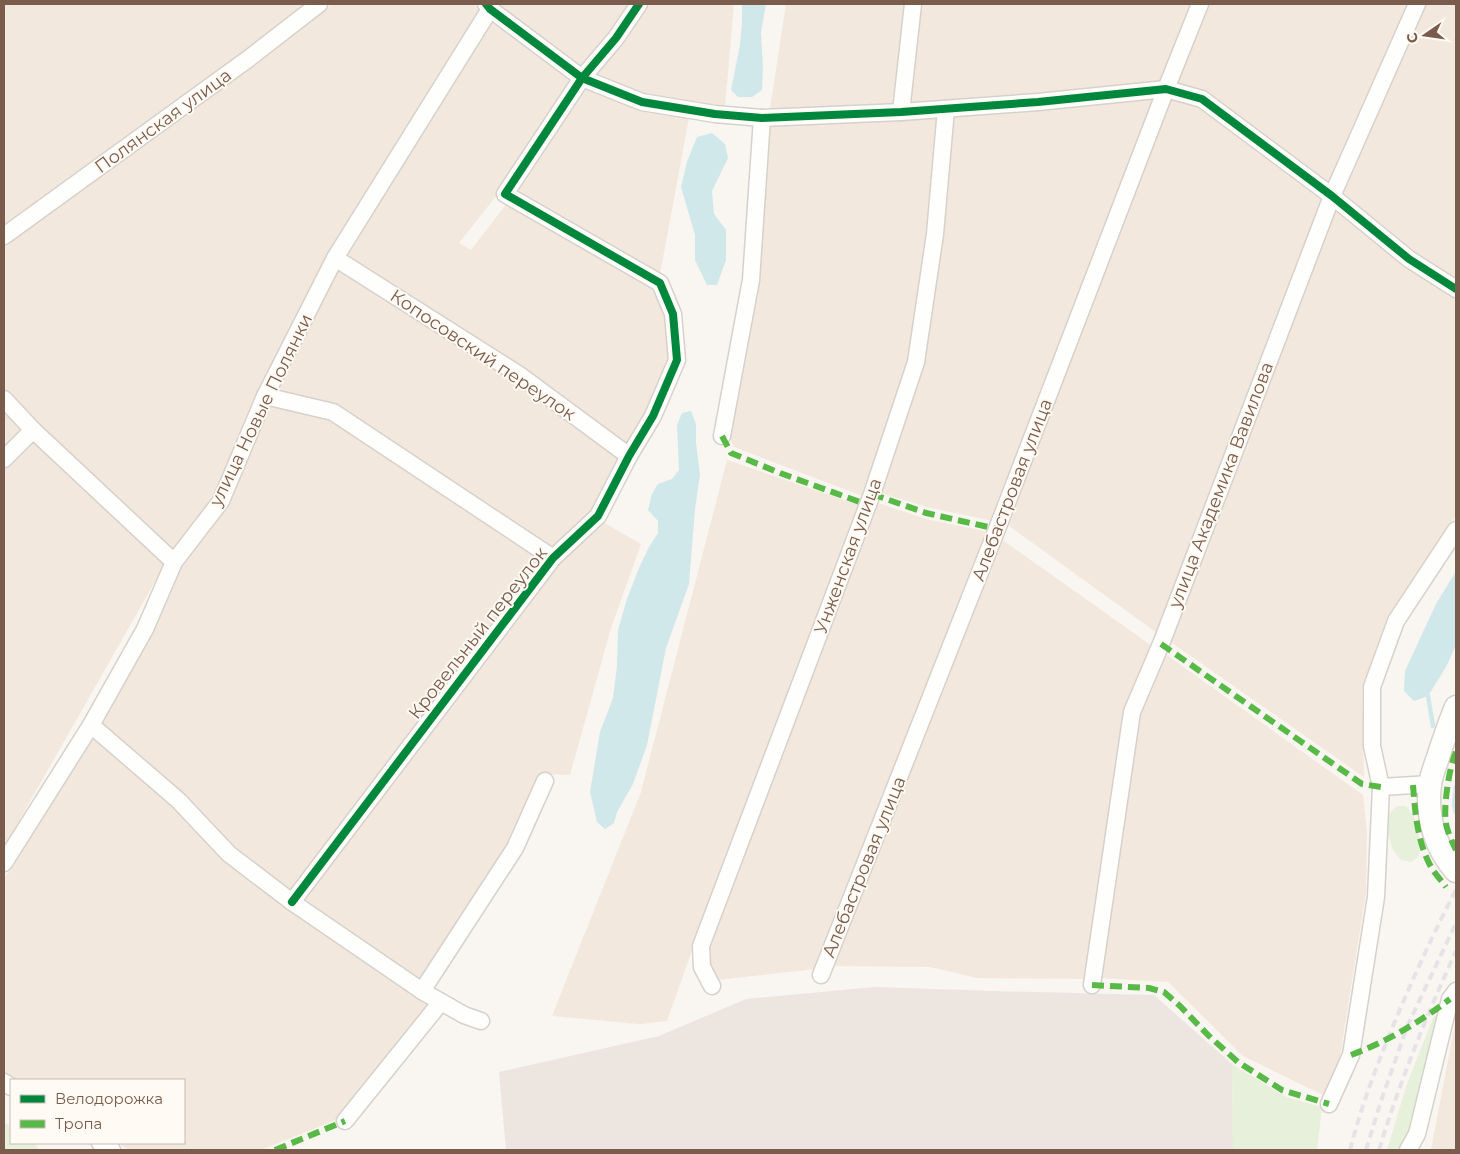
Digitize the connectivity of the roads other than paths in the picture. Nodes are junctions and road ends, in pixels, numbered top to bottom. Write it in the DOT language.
graph roads {
  1 [pos="319,4"];
  2 [pos="639,4"];
  3 [pos="913,4"];
  4 [pos="1200,4"];
  5 [pos="1417,4"];
  6 [pos="488,6"];
  7 [pos="582,78"];
  8 [pos="1166,89"];
  9 [pos="946,109"];
  10 [pos="902,112"];
  11 [pos="762,118"];
  12 [pos="1332,196"];
  13 [pos="4,236"];
  14 [pos="335,258"];
  15 [pos="1456,289"];
  16 [pos="265,396"];
  17 [pos="4,399"];
  18 [pos="34,430"];
  19 [pos="722,436"];
  20 [pos="629,456"];
  21 [pos="4,459"];
  22 [pos="1456,530"];
  23 [pos="553,558"];
  24 [pos="174,562"];
  25 [pos="1456,707"];
  26 [pos="90,724"];
  27 [pos="545,781"];
  28 [pos="1430,784"];
  29 [pos="1380,787"];
  30 [pos="4,863"];
  31 [pos="1456,871"];
  32 [pos="292,902"];
  33 [pos="821,975"];
  34 [pos="1092,985"];
  35 [pos="712,986"];
  36 [pos="422,991"];
  37 [pos="1456,991"];
  38 [pos="440,1002"];
  39 [pos="481,1021"];
  40 [pos="1329,1104"];
  41 [pos="345,1121"];
  42 [pos="1408,1150"];
  1 -- 13 [label="street, Полянская улица"];
  2 -- 7 [label="street"];
  3 -- 10 [label="street"];
  4 -- 8 [label="street, Алебастровая улица"];
  5 -- 12 [label="street, улица Академика Вавилова"];
  6 -- 7 [label="street"];
  6 -- 14 [label="street, улица Новые Полянки"];
  7 -- 11 [label="street"];
  7 -- 20 [label="street, Кровельный переулок"];
  8 -- 9 [label="street"];
  8 -- 12 [label="street"];
  8 -- 33 [label="street, Алебастровая улица"];
  9 -- 10 [label="street"];
  9 -- 35 [label="street, Унженская улица"];
  10 -- 11 [label="street"];
  11 -- 19 [label="street"];
  12 -- 15 [label="street"];
  12 -- 34 [label="street, улица Академика Вавилова"];
  14 -- 16 [label="street, улица Новые Полянки"];
  14 -- 20 [label="street, Копосовский переулок"];
  16 -- 23 [label="street"];
  16 -- 24 [label="street, улица Новые Полянки"];
  17 -- 18 [label="street"];
  18 -- 21 [label="street"];
  18 -- 24 [label="street"];
  20 -- 23 [label="street, Кровельный переулок"];
  22 -- 29 [label="street"];
  23 -- 32 [label="street, Кровельный переулок"];
  24 -- 26 [label="street, улица Новые Полянки"];
  25 -- 28 [label="street"];
  26 -- 30 [label="street, улица Новые Полянки"];
  26 -- 32 [label="street"];
  27 -- 36 [label="street"];
  28 -- 29 [label="street"];
  28 -- 31 [label="street"];
  29 -- 40 [label="street"];
  32 -- 36 [label="street"];
  36 -- 38 [label="street"];
  37 -- 42 [label="street"];
  38 -- 39 [label="street"];
  38 -- 41 [label="street"];
}
